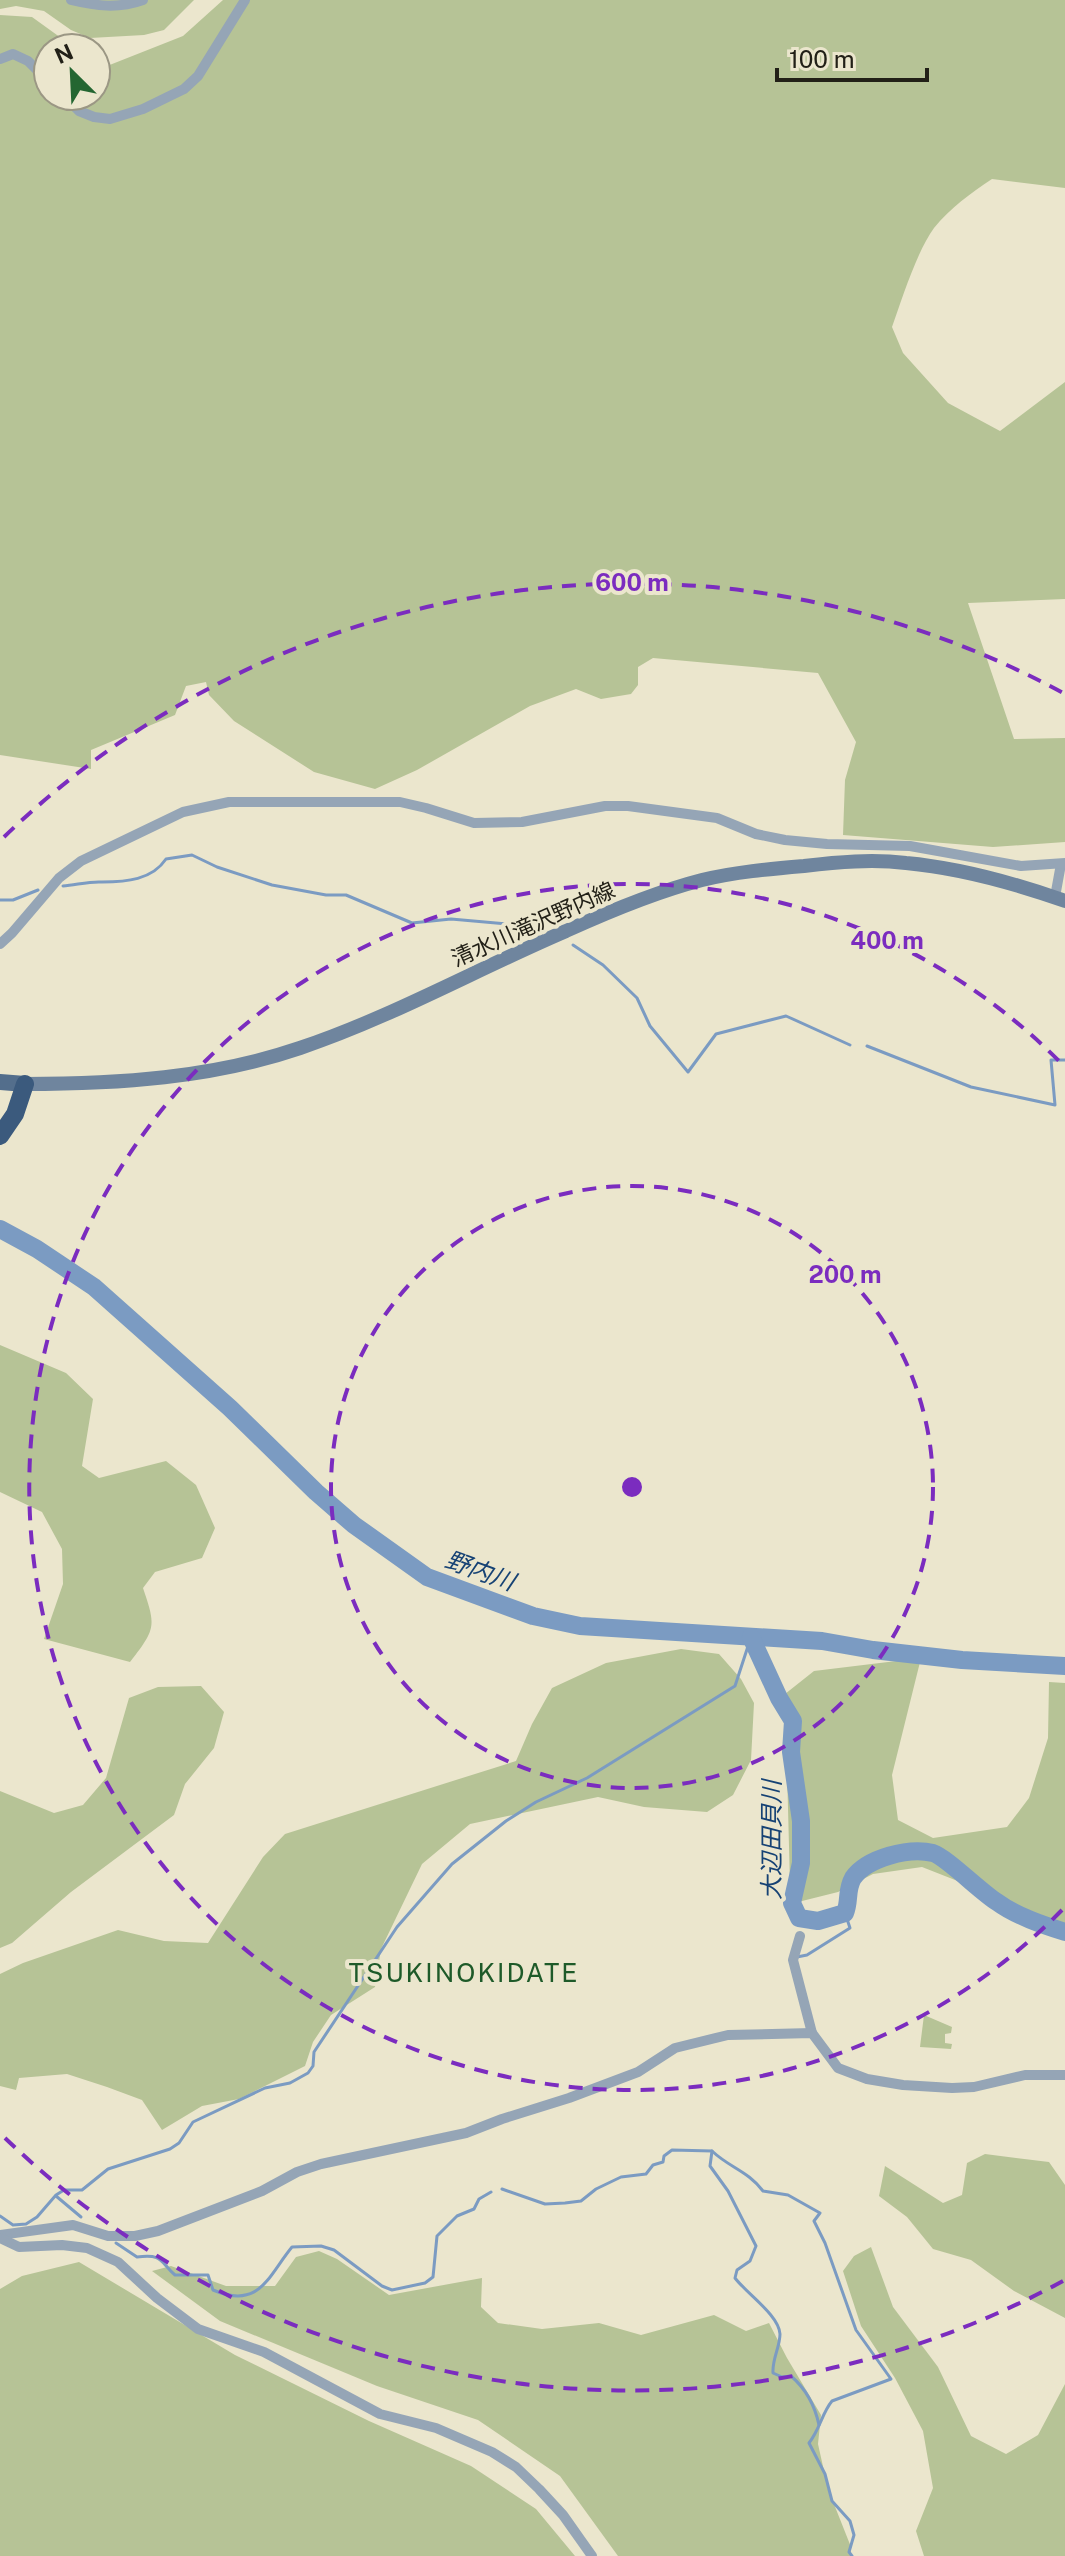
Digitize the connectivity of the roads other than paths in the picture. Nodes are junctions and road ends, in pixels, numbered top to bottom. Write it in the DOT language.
graph roads {
  1 [pos="71,0"];
  2 [pos="143,0"];
  3 [pos="245,0"];
  4 [pos="0,59"];
  5 [pos="32,65"];
  6 [pos="82,112"];
  7 [pos="1063,864"];
  8 [pos="1060,899"];
  9 [pos="0,944"];
  10 [pos="0,1082"];
  11 [pos="25,1084"];
  12 [pos="0,1136"];
  13 [pos="800,1936"];
  14 [pos="812,2033"];
  15 [pos="1065,2075"];
  16 [pos="0,2236"];
  17 [pos="592,2556"];
  1 -- 2 [label="street"];
  3 -- 6 [label="street"];
  4 -- 5 [label="street"];
  7 -- 8 [label="street"];
  7 -- 9 [label="street"];
  8 -- 11 [label="main road, 清水川滝沢野内線"];
  10 -- 11 [label="main road"];
  11 -- 12 [label="highway"];
  13 -- 14 [label="street"];
  14 -- 15 [label="street"];
  14 -- 16 [label="street"];
  16 -- 17 [label="street"];
}
